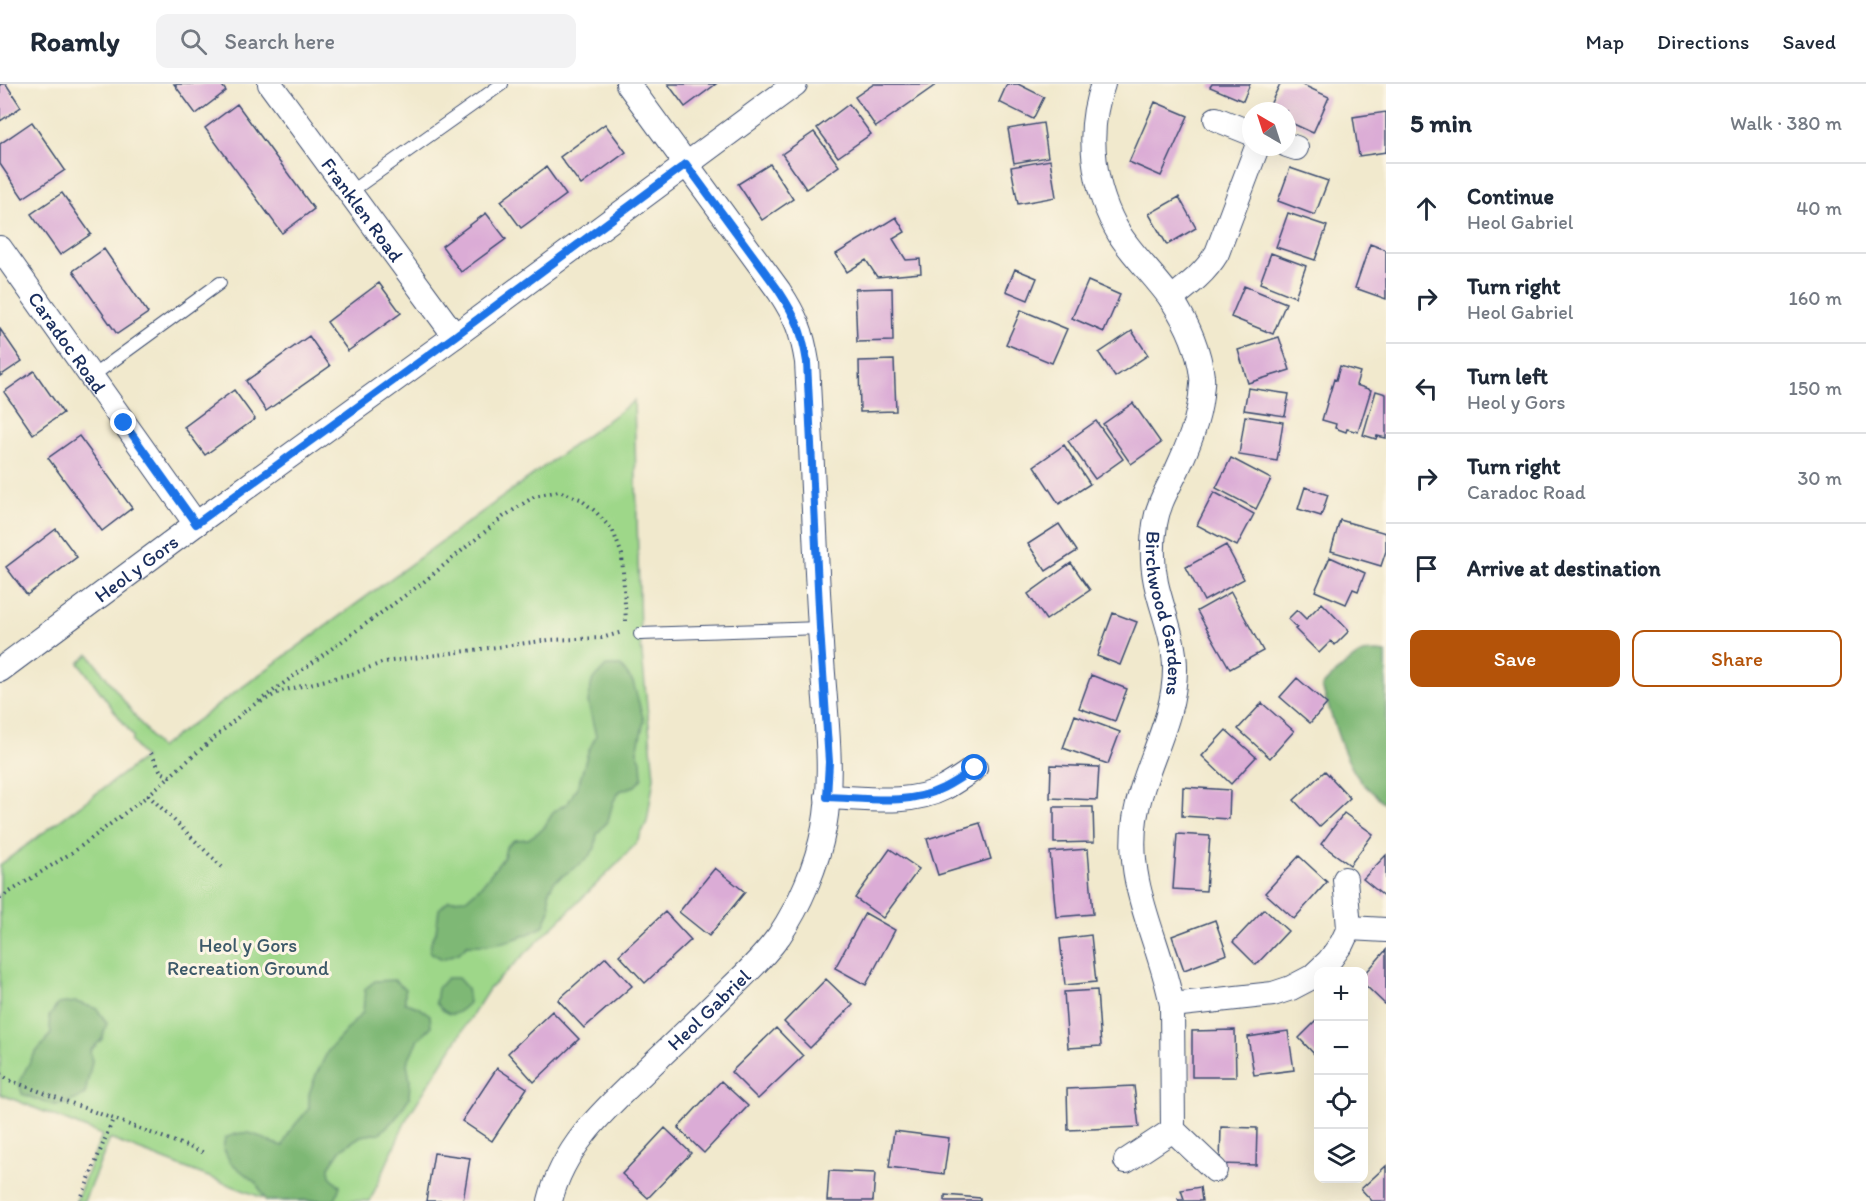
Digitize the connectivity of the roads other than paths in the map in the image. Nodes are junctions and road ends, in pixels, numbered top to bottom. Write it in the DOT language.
graph roads {
  1 [pos="270,84"];
  2 [pos="502,84"];
  3 [pos="628,84"];
  4 [pos="795,84"];
  5 [pos="1103,84"];
  6 [pos="1216,119"];
  7 [pos="1242,129"];
  8 [pos="1254,156"];
  9 [pos="686,164"];
  10 [pos="350,192"];
  11 [pos="0,248"];
  12 [pos="220,283"];
  13 [pos="1171,299"];
  14 [pos="455,336"];
  15 [pos="92,376"];
  16 [pos="196,524"];
  17 [pos="820,628"];
  18 [pos="640,634"];
  19 [pos="0,670"];
  20 [pos="975,768"];
  21 [pos="827,797"];
  22 [pos="1345,879"];
  23 [pos="1349,928"];
  24 [pos="1386,930"];
  25 [pos="1172,1005"];
  26 [pos="1173,1130"];
  27 [pos="1126,1161"];
  28 [pos="1215,1170"];
  29 [pos="550,1201"];
  1 -- 10 [label="street, Franklen Road"];
  2 -- 10 [label="lane"];
  3 -- 9 [label="street, Heol Gabriel"];
  4 -- 9 [label="street, Heol y Gors"];
  5 -- 13 [label="street, Birchwood Gardens"];
  6 -- 7 [label="street"];
  8 -- 13 [label="street"];
  9 -- 14 [label="street, Heol y Gors"];
  9 -- 17 [label="street, Heol Gabriel"];
  10 -- 14 [label="street, Franklen Road"];
  11 -- 15 [label="street, Caradoc Road"];
  12 -- 15 [label="lane"];
  13 -- 25 [label="street, Birchwood Gardens"];
  14 -- 16 [label="street, Heol y Gors"];
  15 -- 16 [label="street, Caradoc Road"];
  16 -- 19 [label="street, Heol y Gors"];
  17 -- 18 [label="lane"];
  17 -- 21 [label="street, Heol Gabriel"];
  20 -- 21 [label="street"];
  21 -- 29 [label="street, Heol Gabriel"];
  22 -- 23 [label="street"];
  23 -- 24 [label="street"];
  23 -- 25 [label="street"];
  25 -- 26 [label="street, Birchwood Gardens"];
  26 -- 27 [label="street"];
  26 -- 28 [label="street"];
}
